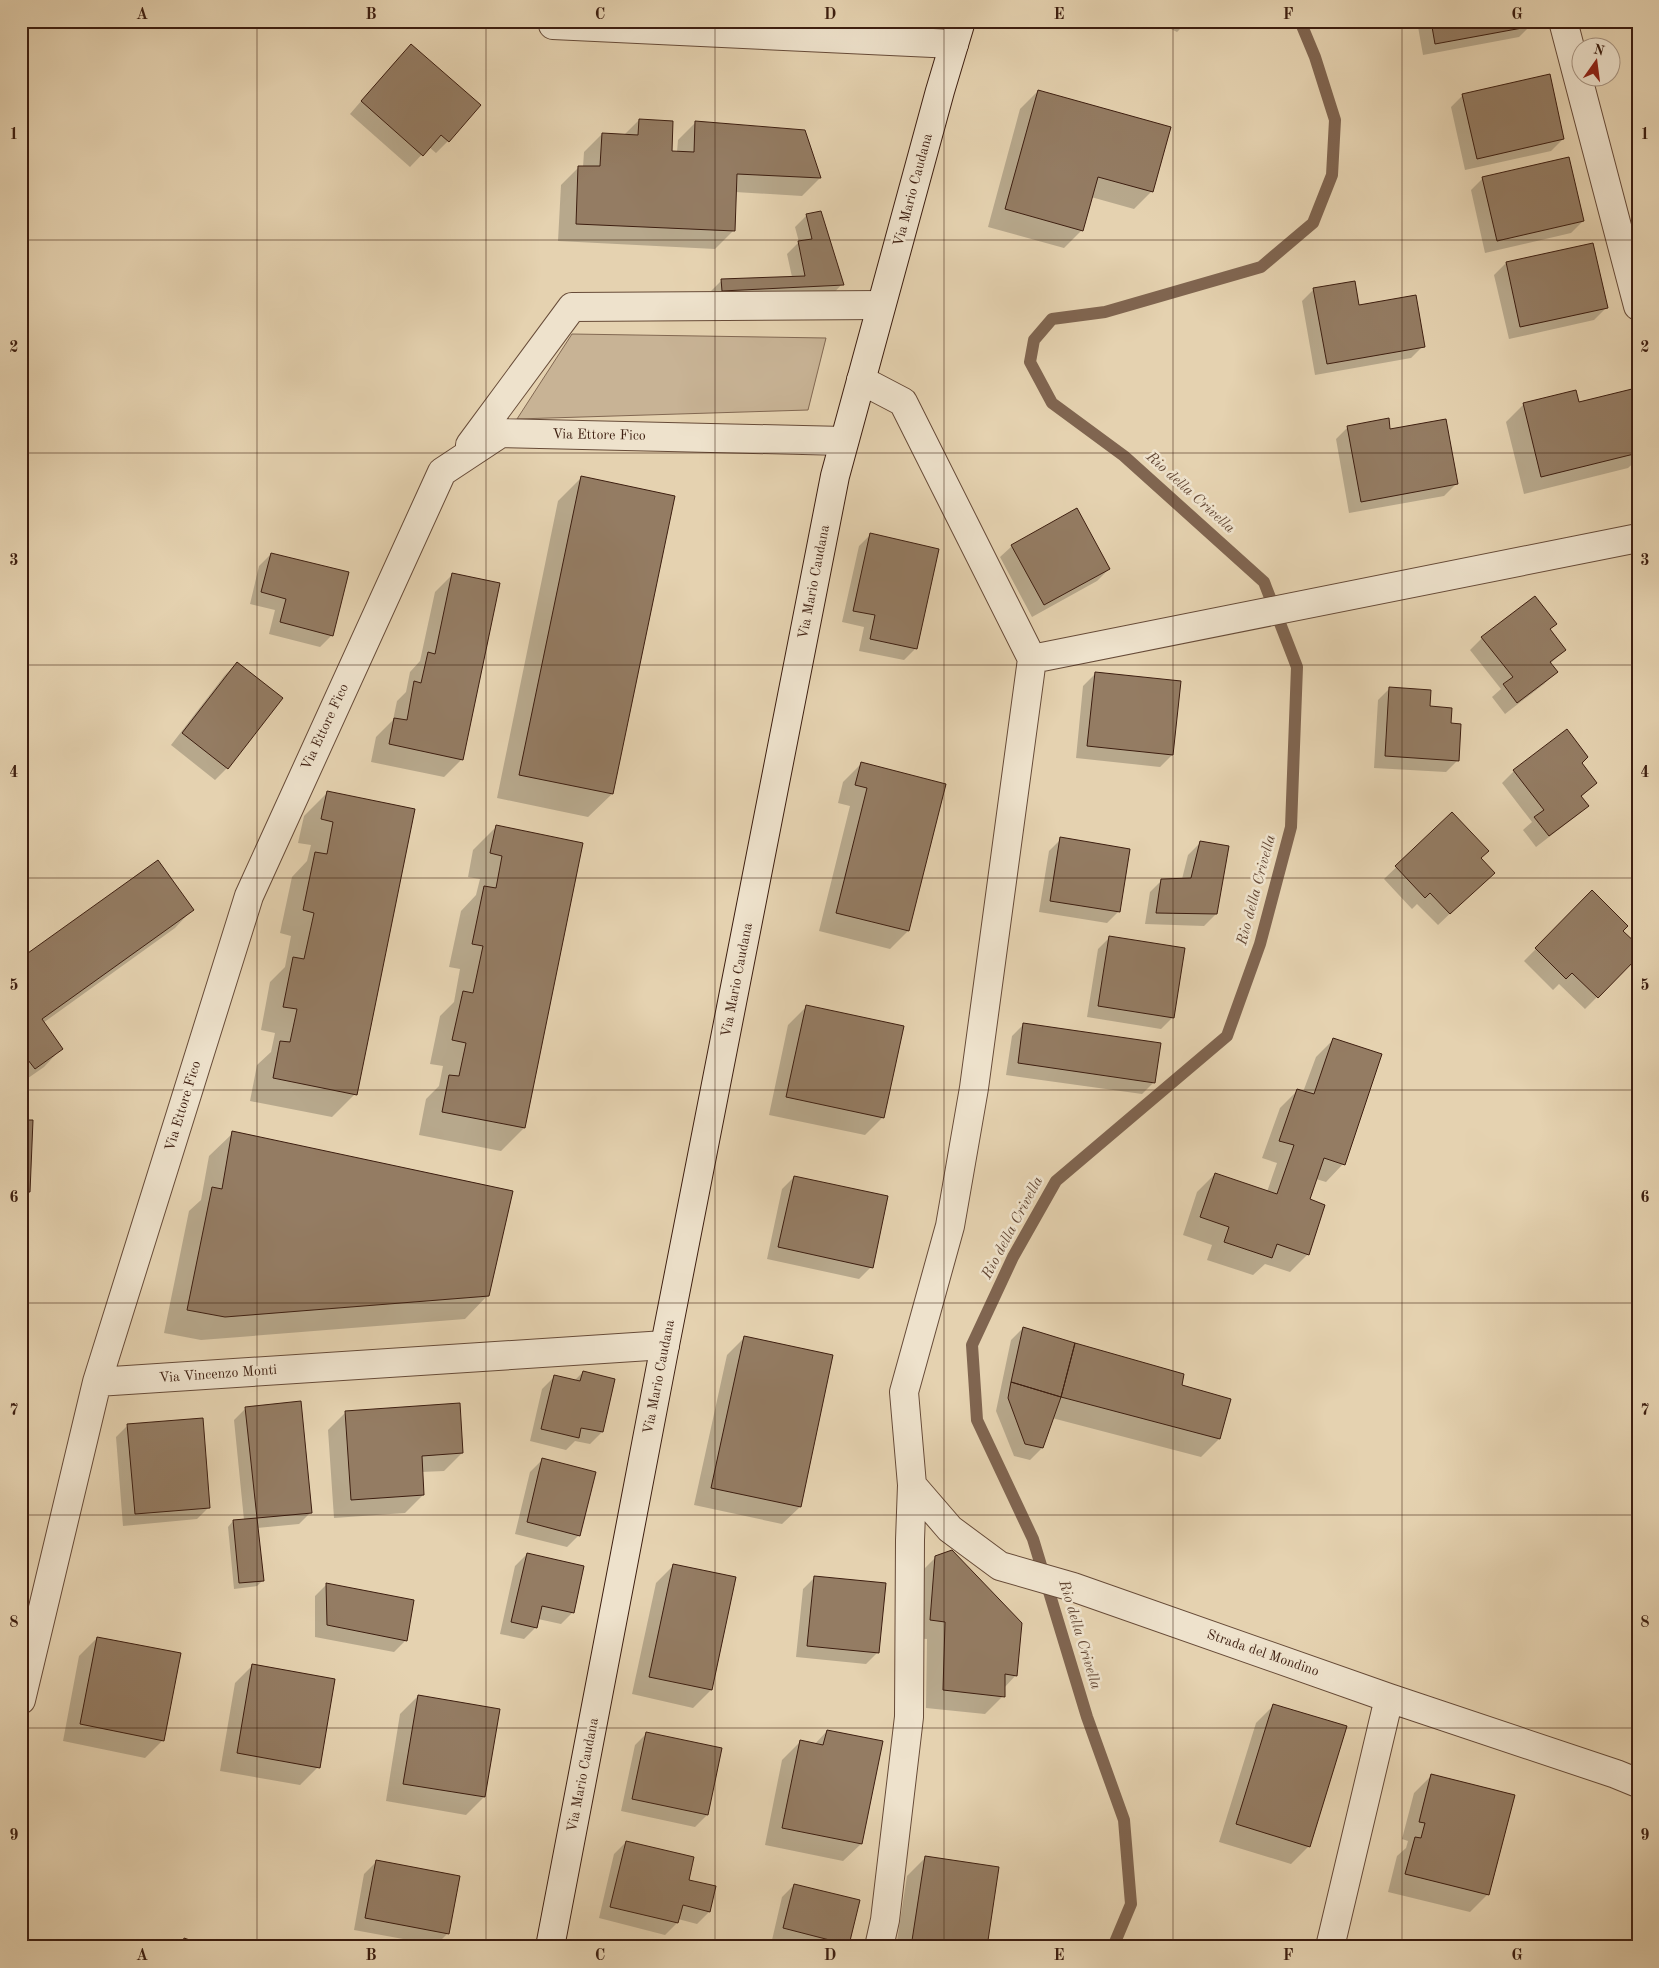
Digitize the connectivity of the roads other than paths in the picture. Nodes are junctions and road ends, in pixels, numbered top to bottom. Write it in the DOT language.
graph roads {
  1 [pos="1563,21"];
  2 [pos="546,22"];
  3 [pos="957,33"];
  4 [pos="882,305"];
  5 [pos="1638,306"];
  6 [pos="861,380"];
  7 [pos="844,441"];
  8 [pos="459,462"];
  9 [pos="1638,538"];
  10 [pos="1032,659"];
  11 [pos="665,1345"];
  12 [pos="97,1382"];
  13 [pos="912,1485"];
  14 [pos="1389,1698"];
  15 [pos="21,1700"];
  16 [pos="1638,1783"];
  17 [pos="550,1947"];
  18 [pos="878,1947"];
  19 [pos="1330,1947"];
  1 -- 5 [label="street"];
  2 -- 3 [label="street"];
  3 -- 4 [label="street, Via Mario Caudana"];
  4 -- 6 [label="street, Via Mario Caudana"];
  4 -- 8 [label="street"];
  6 -- 7 [label="street, Via Mario Caudana"];
  6 -- 10 [label="street"];
  7 -- 8 [label="street, Via Ettore Fico"];
  7 -- 11 [label="street, Via Mario Caudana"];
  8 -- 12 [label="street, Via Ettore Fico"];
  9 -- 10 [label="street"];
  10 -- 13 [label="street"];
  11 -- 12 [label="street, Via Vincenzo Monti"];
  11 -- 17 [label="street, Via Mario Caudana"];
  12 -- 15 [label="street"];
  13 -- 14 [label="street, Strada del Mondino"];
  13 -- 18 [label="street"];
  14 -- 16 [label="street, Strada del Mondino"];
  14 -- 19 [label="street"];
}
